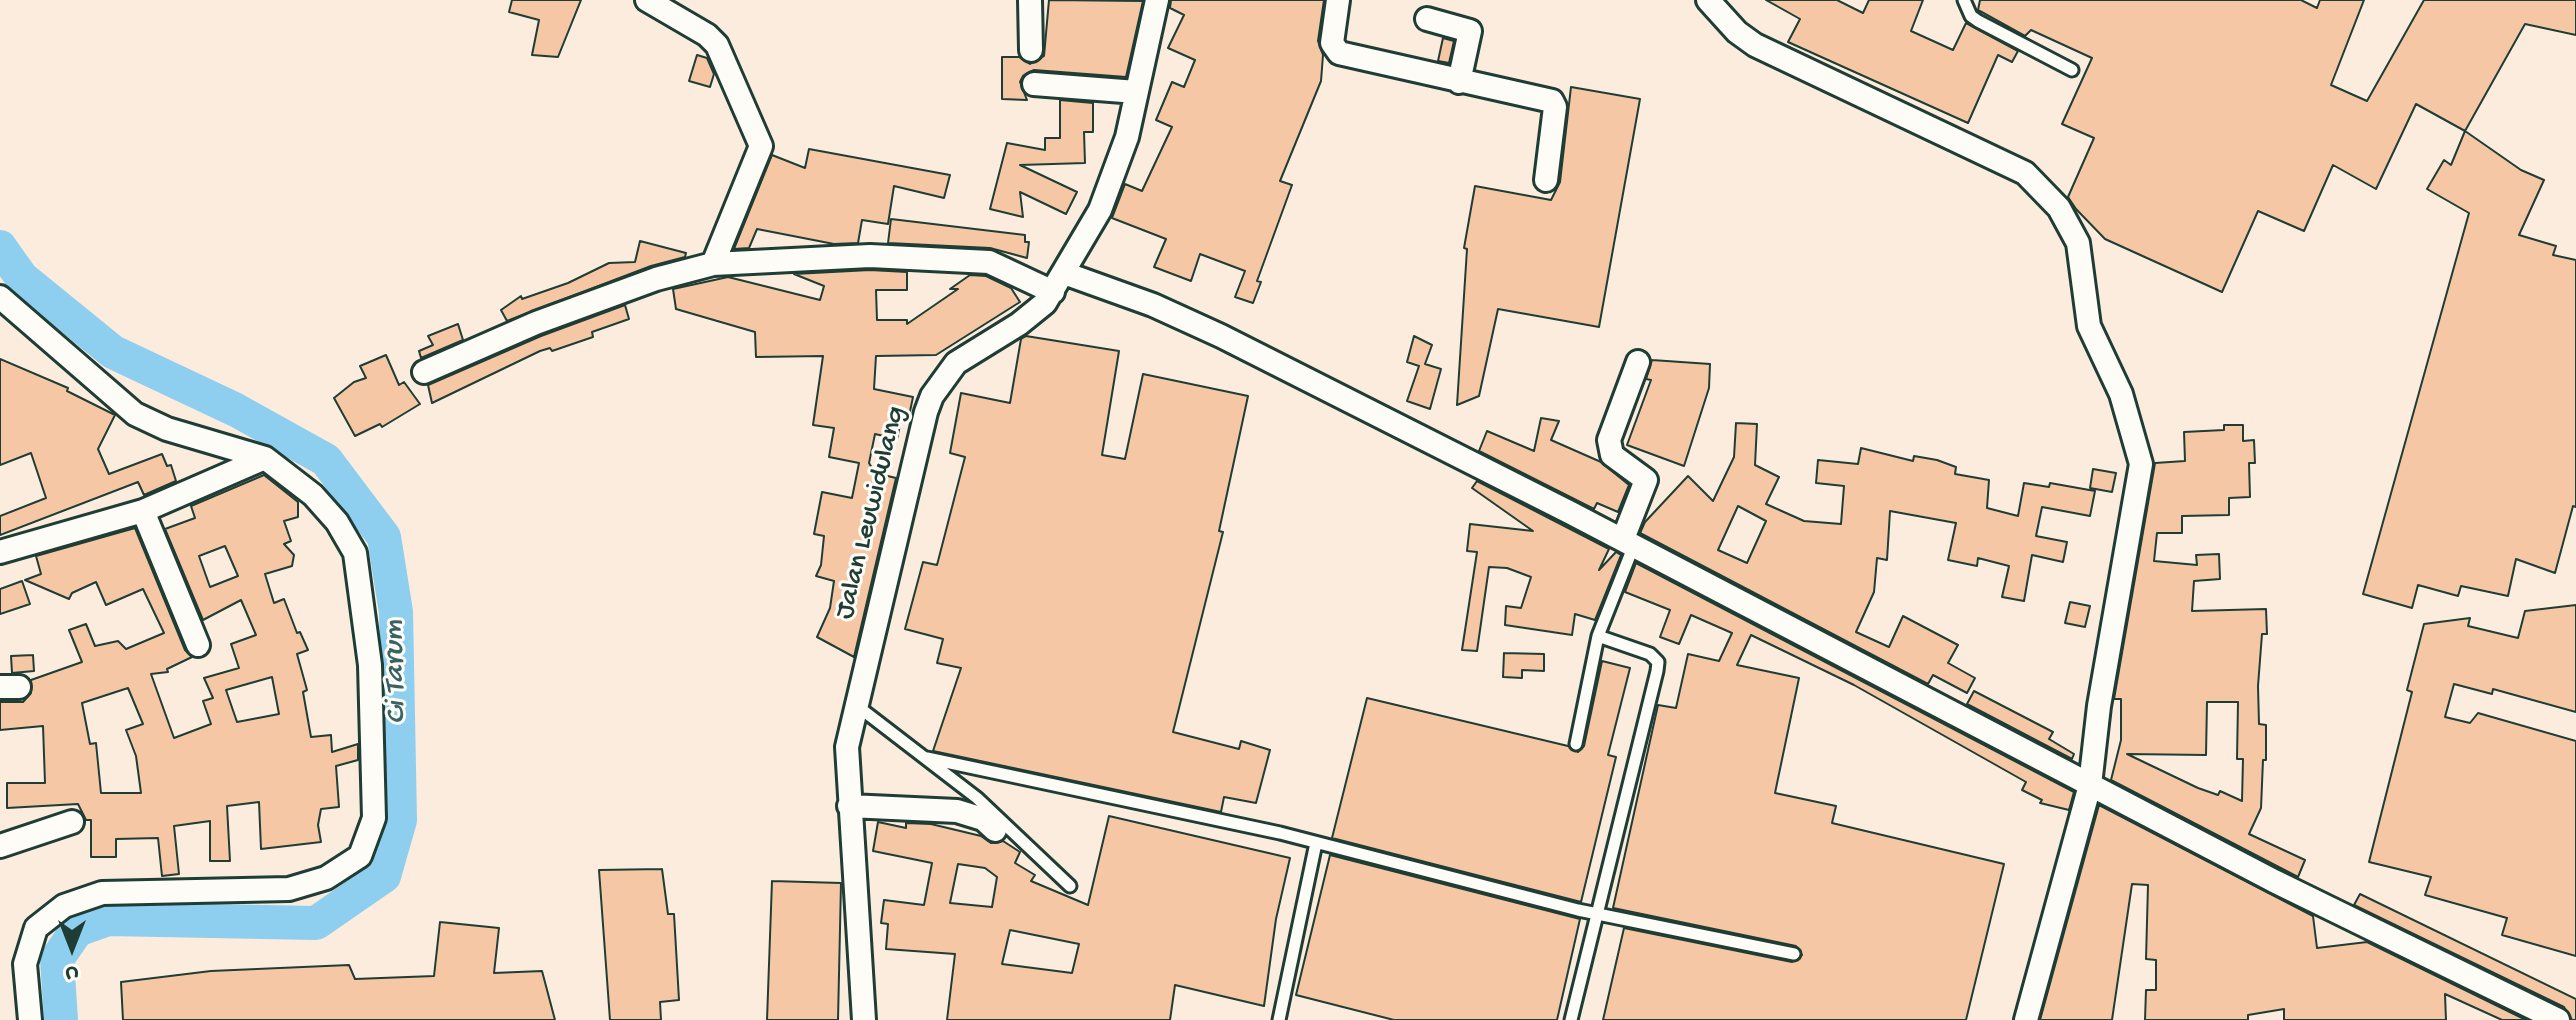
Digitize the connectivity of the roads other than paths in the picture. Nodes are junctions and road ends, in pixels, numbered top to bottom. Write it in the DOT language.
graph roads {
  1 [pos="647,0"];
  2 [pos="1030,0"];
  3 [pos="1157,0"];
  4 [pos="1338,0"];
  5 [pos="1708,0"];
  6 [pos="1964,0"];
  7 [pos="1427,19"];
  8 [pos="1031,50"];
  9 [pos="2072,70"];
  10 [pos="1459,82"];
  11 [pos="1034,84"];
  12 [pos="1136,92"];
  13 [pos="1546,180"];
  14 [pos="713,264"];
  15 [pos="1064,273"];
  16 [pos="1053,292"];
  17 [pos="0,297"];
  18 [pos="1638,362"];
  19 [pos="424,372"];
  20 [pos="265,458"];
  21 [pos="143,511"];
  22 [pos="1628,542"];
  23 [pos="0,552"];
  24 [pos="1598,636"];
  25 [pos="198,645"];
  26 [pos="855,705"];
  27 [pos="1576,744"];
  28 [pos="927,758"];
  29 [pos="2079,778"];
  30 [pos="849,806"];
  31 [pos="72,822"];
  32 [pos="995,830"];
  33 [pos="1316,843"];
  34 [pos="0,846"];
  35 [pos="1070,886"];
  36 [pos="1598,912"];
  37 [pos="1794,954"];
  38 [pos="30,1020"];
  39 [pos="864,1020"];
  40 [pos="1279,1020"];
  41 [pos="1571,1020"];
  42 [pos="2026,1020"];
  43 [pos="2558,1020"];
  1 -- 14 [label="street"];
  2 -- 8 [label="street"];
  3 -- 12 [label="street, Jalan Leuwidulang"];
  4 -- 10 [label="street"];
  5 -- 29 [label="street"];
  6 -- 9 [label="lane"];
  7 -- 10 [label="street"];
  10 -- 13 [label="street"];
  11 -- 12 [label="street"];
  12 -- 15 [label="street, Jalan Leuwidulang"];
  14 -- 16 [label="street"];
  14 -- 19 [label="street"];
  15 -- 16 [label="street, Jalan Leuwidulang"];
  15 -- 22 [label="street"];
  16 -- 26 [label="street, Jalan Leuwidulang"];
  17 -- 20 [label="street"];
  18 -- 22 [label="street"];
  20 -- 21 [label="street"];
  20 -- 38 [label="street"];
  21 -- 23 [label="street"];
  21 -- 25 [label="street"];
  22 -- 24 [label="lane"];
  22 -- 29 [label="street"];
  24 -- 27 [label="lane"];
  24 -- 36 [label="lane"];
  26 -- 28 [label="lane"];
  26 -- 30 [label="street, Jalan Leuwidulang"];
  28 -- 33 [label="lane"];
  28 -- 35 [label="lane"];
  29 -- 42 [label="street"];
  29 -- 43 [label="street"];
  30 -- 32 [label="street"];
  30 -- 39 [label="street, Jalan Leuwidulang"];
  31 -- 34 [label="street"];
  33 -- 36 [label="lane"];
  33 -- 40 [label="lane"];
  36 -- 37 [label="lane"];
  36 -- 41 [label="lane"];
}
